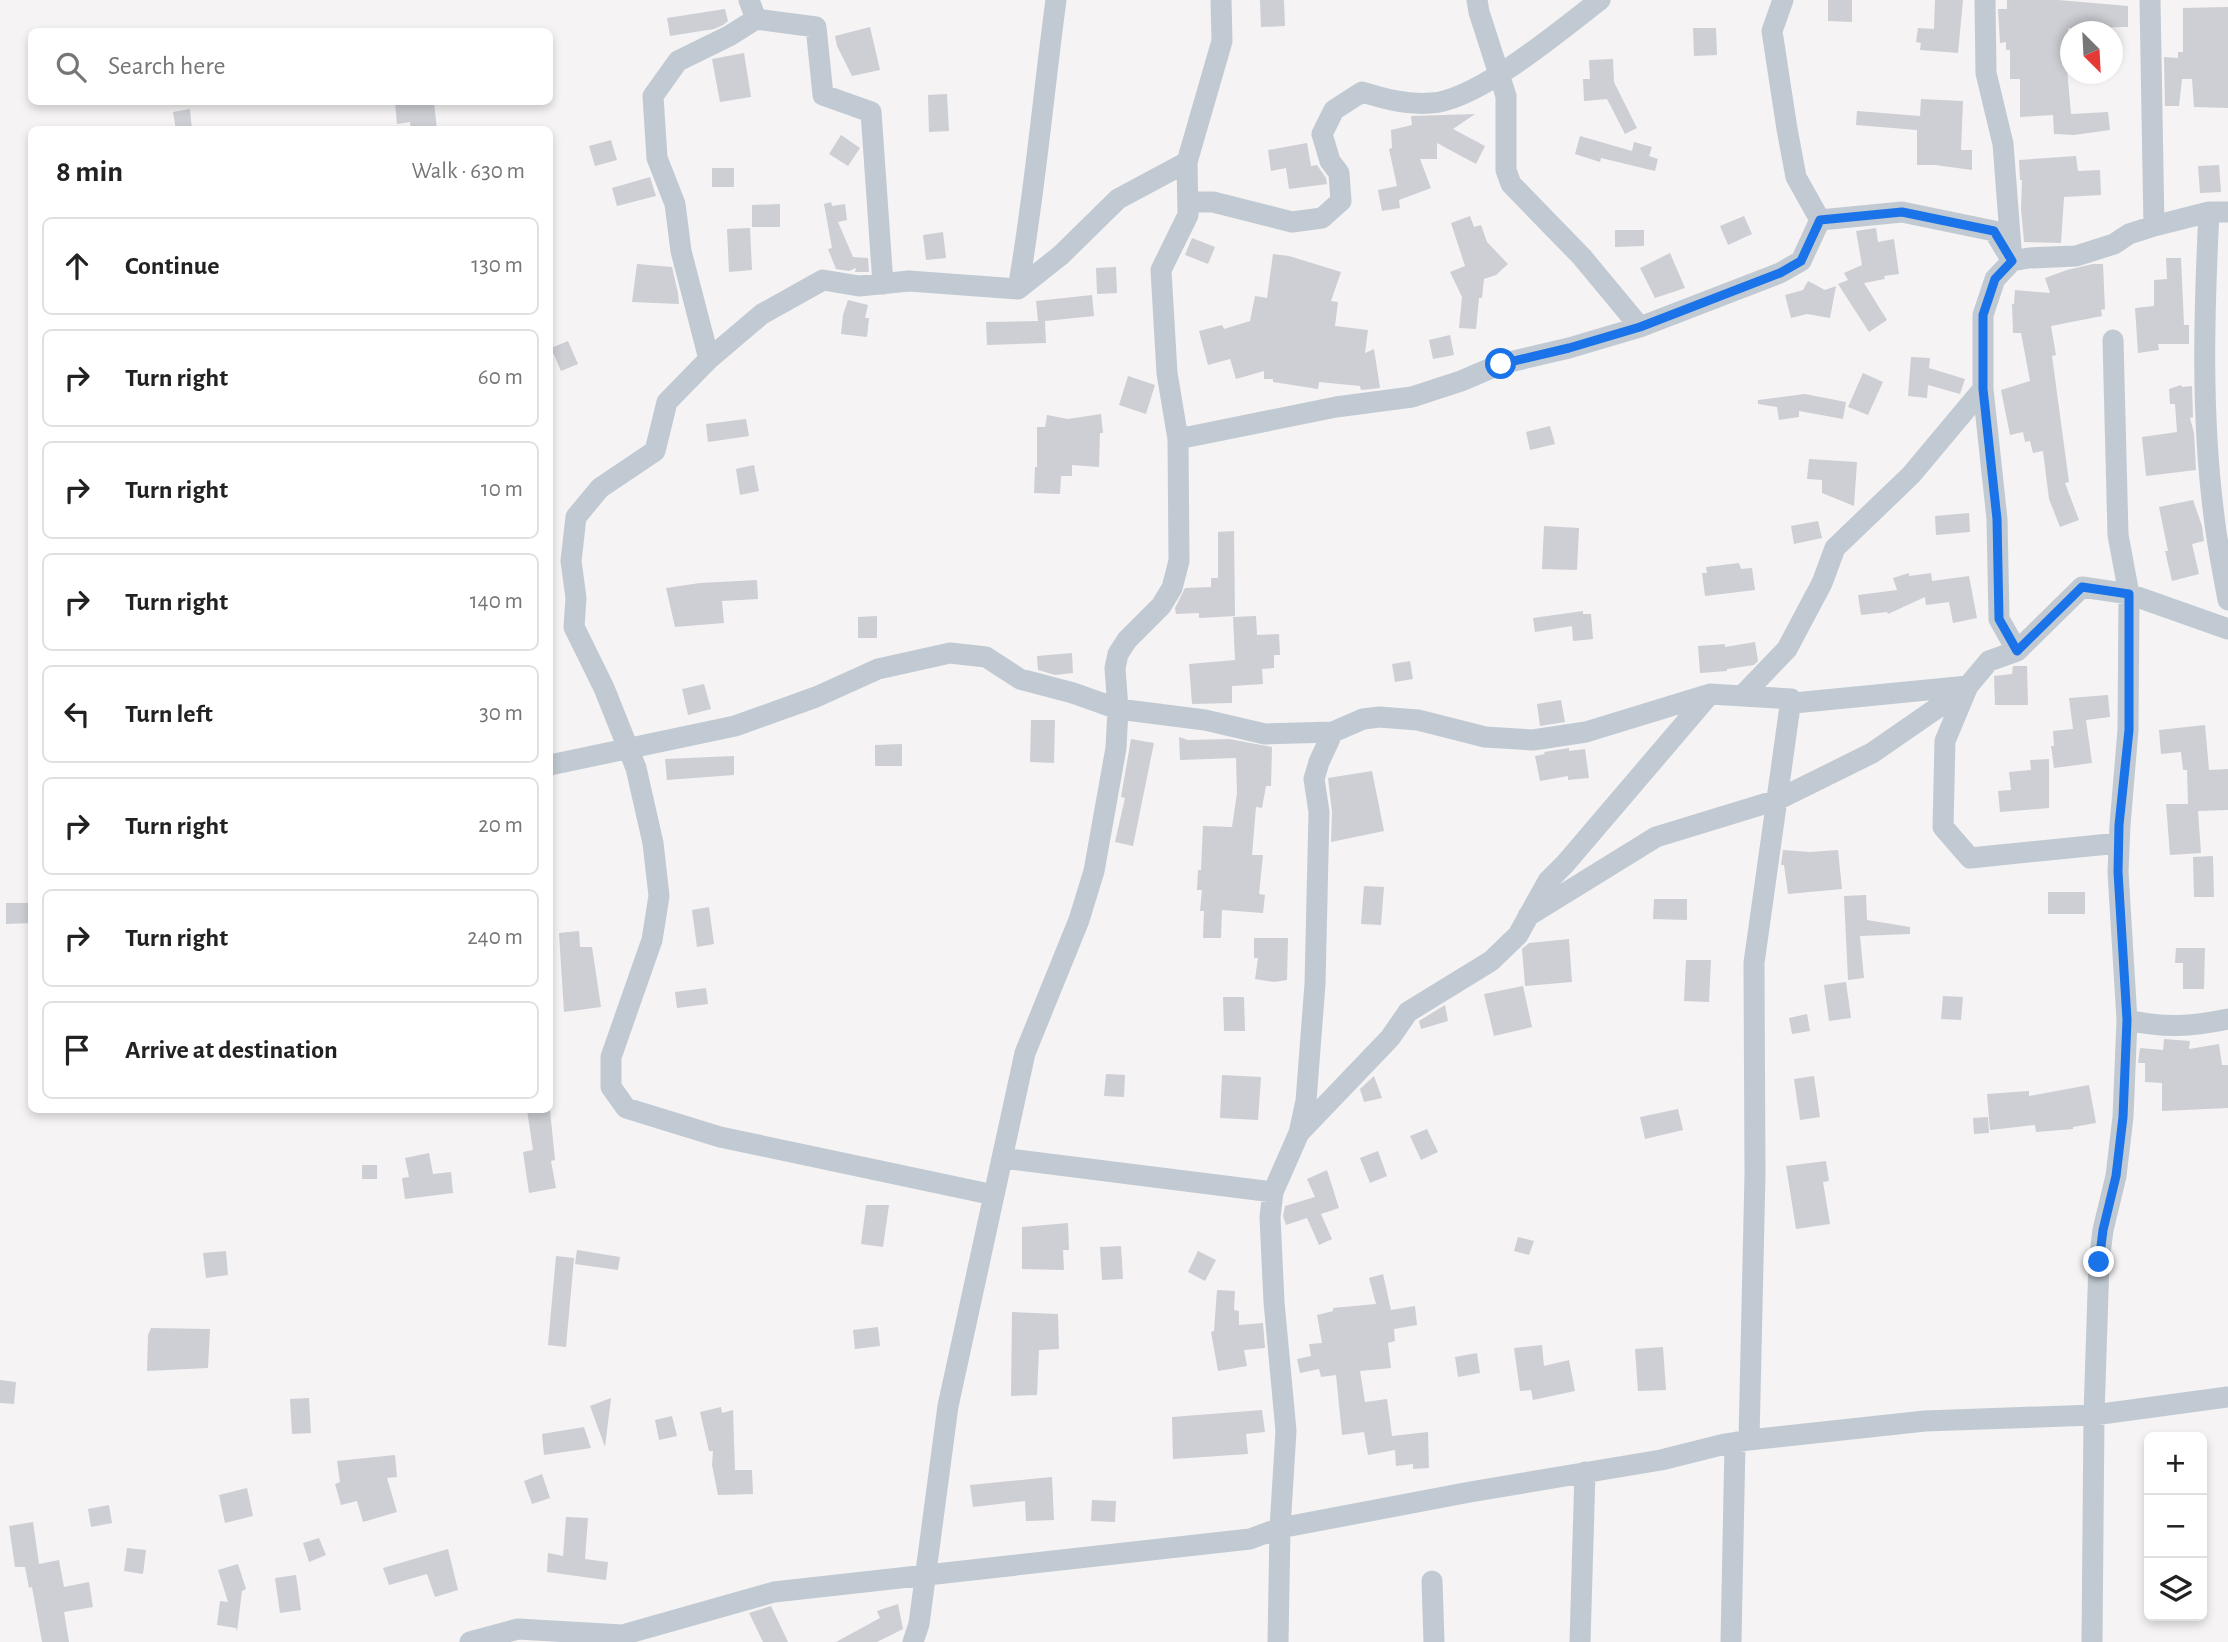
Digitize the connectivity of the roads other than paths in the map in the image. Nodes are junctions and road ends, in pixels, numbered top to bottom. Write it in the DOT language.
graph roads {
  1 [pos="1056,0"];
  2 [pos="1221,0"];
  3 [pos="1477,0"];
  4 [pos="1600,0"];
  5 [pos="1783,0"];
  6 [pos="1985,0"];
  7 [pos="2150,0"];
  8 [pos="752,10"];
  9 [pos="1499,75"];
  10 [pos="1187,162"];
  11 [pos="1188,202"];
  12 [pos="2218,212"];
  13 [pos="1820,220"];
  14 [pos="2154,226"];
  15 [pos="2012,261"];
  16 [pos="883,284"];
  17 [pos="1018,289"];
  18 [pos="1640,327"];
  19 [pos="2113,340"];
  20 [pos="709,359"];
  21 [pos="1983,389"];
  22 [pos="1178,439"];
  23 [pos="2129,594"];
  24 [pos="2228,600"];
  25 [pos="2228,629"];
  26 [pos="2017,651"];
  27 [pos="1968,687"];
  28 [pos="1710,694"];
  29 [pos="1742,696"];
  30 [pos="1791,699"];
  31 [pos="1118,709"];
  32 [pos="1333,732"];
  33 [pos="628,750"];
  34 [pos="553,764"];
  35 [pos="1777,800"];
  36 [pos="2119,843"];
  37 [pos="1528,916"];
  38 [pos="2228,1019"];
  39 [pos="2127,1020"];
  40 [pos="1299,1133"];
  41 [pos="1002,1158"];
  42 [pos="1273,1192"];
  43 [pos="993,1195"];
  44 [pos="2228,1397"];
  45 [pos="2094,1415"];
  46 [pos="1742,1441"];
  47 [pos="1585,1472"];
  48 [pos="1280,1528"];
  49 [pos="925,1575"];
  50 [pos="1432,1581"];
  51 [pos="470,1642"];
  52 [pos="913,1642"];
  53 [pos="1278,1642"];
  54 [pos="1434,1642"];
  55 [pos="1580,1642"];
  56 [pos="1731,1642"];
  57 [pos="2092,1642"];
  1 -- 17 [label="street"];
  2 -- 10 [label="street"];
  3 -- 9 [label="street"];
  4 -- 9 [label="street"];
  5 -- 13 [label="street"];
  6 -- 15 [label="street"];
  7 -- 14 [label="street"];
  8 -- 16 [label="street"];
  8 -- 20 [label="street"];
  9 -- 11 [label="street"];
  9 -- 18 [label="street"];
  10 -- 11 [label="street"];
  10 -- 17 [label="street"];
  11 -- 22 [label="street"];
  12 -- 14 [label="street"];
  12 -- 24 [label="street"];
  13 -- 15 [label="street"];
  13 -- 18 [label="street"];
  14 -- 15 [label="street"];
  15 -- 21 [label="street"];
  16 -- 17 [label="street"];
  16 -- 20 [label="street"];
  18 -- 22 [label="street"];
  19 -- 23 [label="street"];
  20 -- 33 [label="street"];
  21 -- 26 [label="street"];
  21 -- 29 [label="street"];
  22 -- 31 [label="street"];
  23 -- 25 [label="street"];
  23 -- 26 [label="street"];
  23 -- 36 [label="street"];
  26 -- 27 [label="street"];
  27 -- 30 [label="street"];
  27 -- 35 [label="street"];
  27 -- 36 [label="street"];
  28 -- 29 [label="street"];
  28 -- 32 [label="street"];
  28 -- 37 [label="street"];
  29 -- 30 [label="street"];
  30 -- 35 [label="street"];
  31 -- 32 [label="street"];
  31 -- 33 [label="street"];
  31 -- 41 [label="street"];
  32 -- 40 [label="street"];
  33 -- 34 [label="street"];
  33 -- 43 [label="street"];
  35 -- 37 [label="street"];
  35 -- 46 [label="street"];
  36 -- 39 [label="street"];
  37 -- 40 [label="street"];
  38 -- 39 [label="street"];
  39 -- 45 [label="street"];
  40 -- 42 [label="street"];
  41 -- 42 [label="street"];
  41 -- 43 [label="street"];
  42 -- 48 [label="street"];
  43 -- 49 [label="street"];
  44 -- 45 [label="street"];
  45 -- 46 [label="street"];
  45 -- 57 [label="street"];
  46 -- 47 [label="street"];
  46 -- 56 [label="street"];
  47 -- 48 [label="street"];
  47 -- 55 [label="street"];
  48 -- 49 [label="street"];
  48 -- 53 [label="street"];
  49 -- 51 [label="street"];
  49 -- 52 [label="street"];
  50 -- 54 [label="street"];
}
